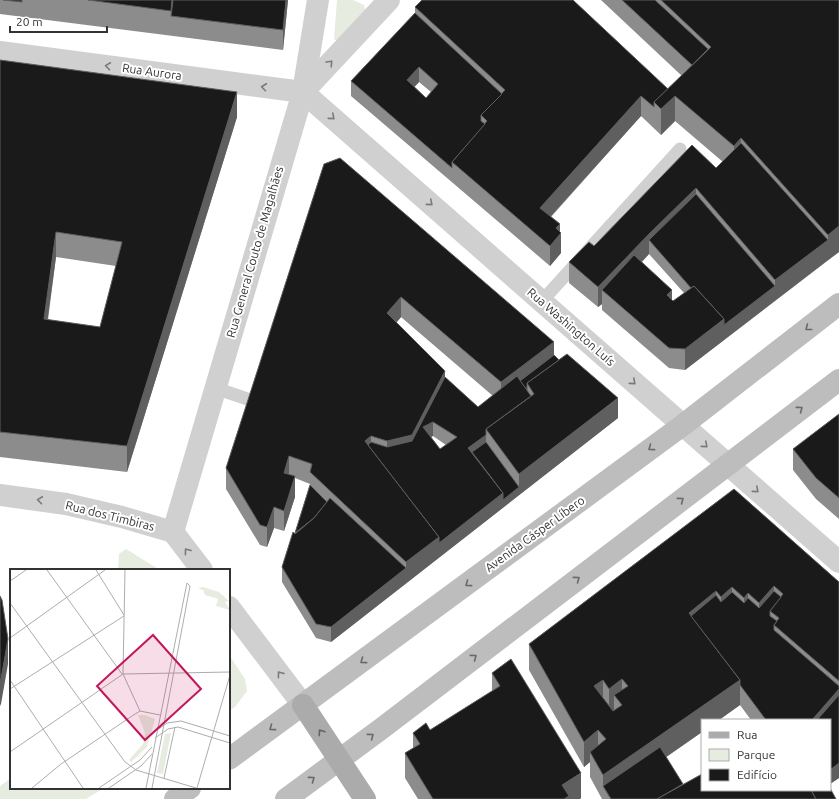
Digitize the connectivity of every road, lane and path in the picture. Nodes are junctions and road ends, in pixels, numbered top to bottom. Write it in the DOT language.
graph roads {
  1 [pos="318,0"];
  2 [pos="389,0"];
  3 [pos="0,52"];
  4 [pos="303,92"];
  5 [pos="680,149"];
  6 [pos="542,301"];
  7 [pos="839,304"];
  8 [pos="839,380"];
  9 [pos="215,388"];
  10 [pos="273,408"];
  11 [pos="683,425"];
  12 [pos="727,464"];
  13 [pos="0,495"];
  14 [pos="173,532"];
  15 [pos="839,562"];
  16 [pos="201,569"];
  17 [pos="230,608"];
  18 [pos="303,705"];
  19 [pos="230,758"];
  20 [pos="340,760"];
  21 [pos="189,789"];
  22 [pos="175,799"];
  23 [pos="286,799"];
  24 [pos="364,799"];
  1 -- 4 [label="street"];
  4 -- 2 [label="street, Rua General Couto de Magalhães, one-way"];
  4 -- 3 [label="street, Rua Aurora, one-way"];
  4 -- 6 [label="street, Rua Washington Luís, one-way"];
  4 -- 9 [label="street, Rua General Couto de Magalhães"];
  5 -- 6 [label="lane"];
  6 -- 11 [label="street, Rua Washington Luís, one-way"];
  7 -- 11 [label="main road, Avenida Cásper Líbero, one-way"];
  12 -- 8 [label="main road, one-way"];
  9 -- 10 [label="lane"];
  9 -- 14 [label="street, Rua General Couto de Magalhães"];
  11 -- 12 [label="street, Rua Washington Luís, one-way"];
  11 -- 18 [label="main road, Avenida Cásper Líbero, one-way"];
  12 -- 15 [label="street, Rua Washington Luís, one-way"];
  20 -- 12 [label="main road, one-way"];
  14 -- 13 [label="street, Rua dos Timbiras, one-way"];
  16 -- 14 [label="street, one-way"];
  18 -- 17 [label="street, one-way"];
  18 -- 19 [label="main road, Avenida Cásper Líbero, one-way"];
  20 -- 18 [label="main road, one-way"];
  23 -- 20 [label="main road, one-way"];
  20 -- 24 [label="main road"];
  21 -- 22 [label="main road"];
}
